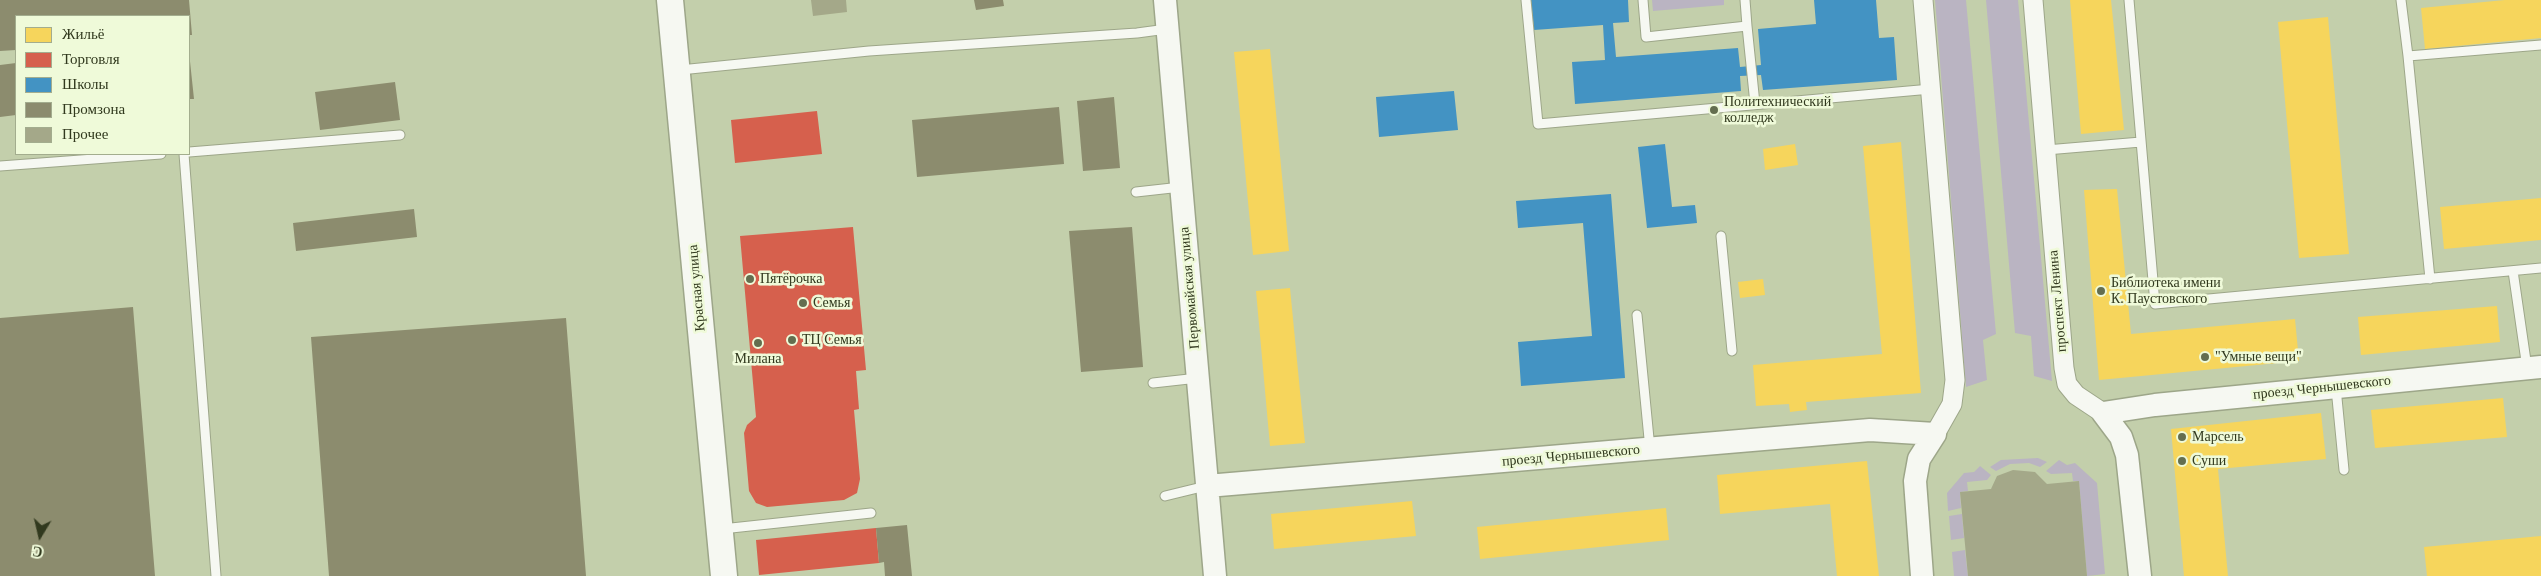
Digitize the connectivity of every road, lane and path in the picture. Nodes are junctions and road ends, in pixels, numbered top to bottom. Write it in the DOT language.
graph roads {
  1 [pos="670,0"];
  2 [pos="1165,0"];
  3 [pos="1526,0"];
  4 [pos="1643,0"];
  5 [pos="1745,0"];
  6 [pos="1923,0"];
  7 [pos="2033,0"];
  8 [pos="2129,0"];
  9 [pos="2401,0"];
  10 [pos="1747,26"];
  11 [pos="1168,29"];
  12 [pos="2541,45"];
  13 [pos="2408,56"];
  14 [pos="677,70"];
  15 [pos="1931,89"];
  16 [pos="1755,104"];
  17 [pos="400,135"];
  18 [pos="2141,142"];
  19 [pos="2046,150"];
  20 [pos="190,152"];
  21 [pos="148,155"];
  22 [pos="184,155"];
  23 [pos="0,166"];
  24 [pos="1181,187"];
  25 [pos="1136,192"];
  26 [pos="1721,236"];
  27 [pos="2541,268"];
  28 [pos="2513,271"];
  29 [pos="2430,279"];
  30 [pos="1637,315"];
  31 [pos="1732,351"];
  32 [pos="2534,368"];
  33 [pos="1198,378"];
  34 [pos="1153,384"];
  35 [pos="2336,387"];
  36 [pos="2103,413"];
  37 [pos="1935,434"];
  38 [pos="1650,449"];
  39 [pos="2344,470"];
  40 [pos="1207,486"];
  41 [pos="1165,496"];
  42 [pos="871,513"];
  43 [pos="720,529"];
  44 [pos="216,576"];
  45 [pos="724,576"];
  46 [pos="1215,576"];
  47 [pos="1922,576"];
  48 [pos="2140,576"];
  1 -- 14 [label="main road, Красная улица"];
  2 -- 11 [label="street, Первомайская улица"];
  3 -- 16 [label="lane"];
  4 -- 10 [label="lane"];
  5 -- 10 [label="lane"];
  6 -- 15 [label="street"];
  7 -- 19 [label="street, проспект Ленина"];
  8 -- 18 [label="lane"];
  9 -- 13 [label="lane"];
  10 -- 16 [label="lane"];
  11 -- 14 [label="lane"];
  11 -- 24 [label="street, Первомайская улица"];
  12 -- 13 [label="lane"];
  13 -- 29 [label="lane"];
  14 -- 43 [label="main road, Красная улица"];
  15 -- 16 [label="lane"];
  15 -- 37 [label="street"];
  17 -- 20 [label="lane"];
  18 -- 19 [label="lane"];
  18 -- 29 [label="lane"];
  19 -- 36 [label="street, проспект Ленина"];
  21 -- 23 [label="lane"];
  22 -- 44 [label="lane"];
  24 -- 25 [label="lane"];
  24 -- 33 [label="street, Первомайская улица"];
  26 -- 31 [label="lane"];
  27 -- 28 [label="lane"];
  28 -- 29 [label="lane"];
  28 -- 32 [label="lane"];
  30 -- 38 [label="lane"];
  32 -- 35 [label="street, проезд Чернышевского"];
  33 -- 34 [label="lane"];
  33 -- 40 [label="street, Первомайская улица"];
  35 -- 36 [label="street, проезд Чернышевского"];
  35 -- 39 [label="lane"];
  36 -- 48 [label="street, проспект Ленина"];
  37 -- 38 [label="street, проезд Чернышевского"];
  37 -- 47 [label="street"];
  38 -- 40 [label="street, проезд Чернышевского"];
  40 -- 41 [label="lane"];
  40 -- 46 [label="street, Первомайская улица"];
  42 -- 43 [label="lane"];
  43 -- 45 [label="main road, Красная улица"];
}
